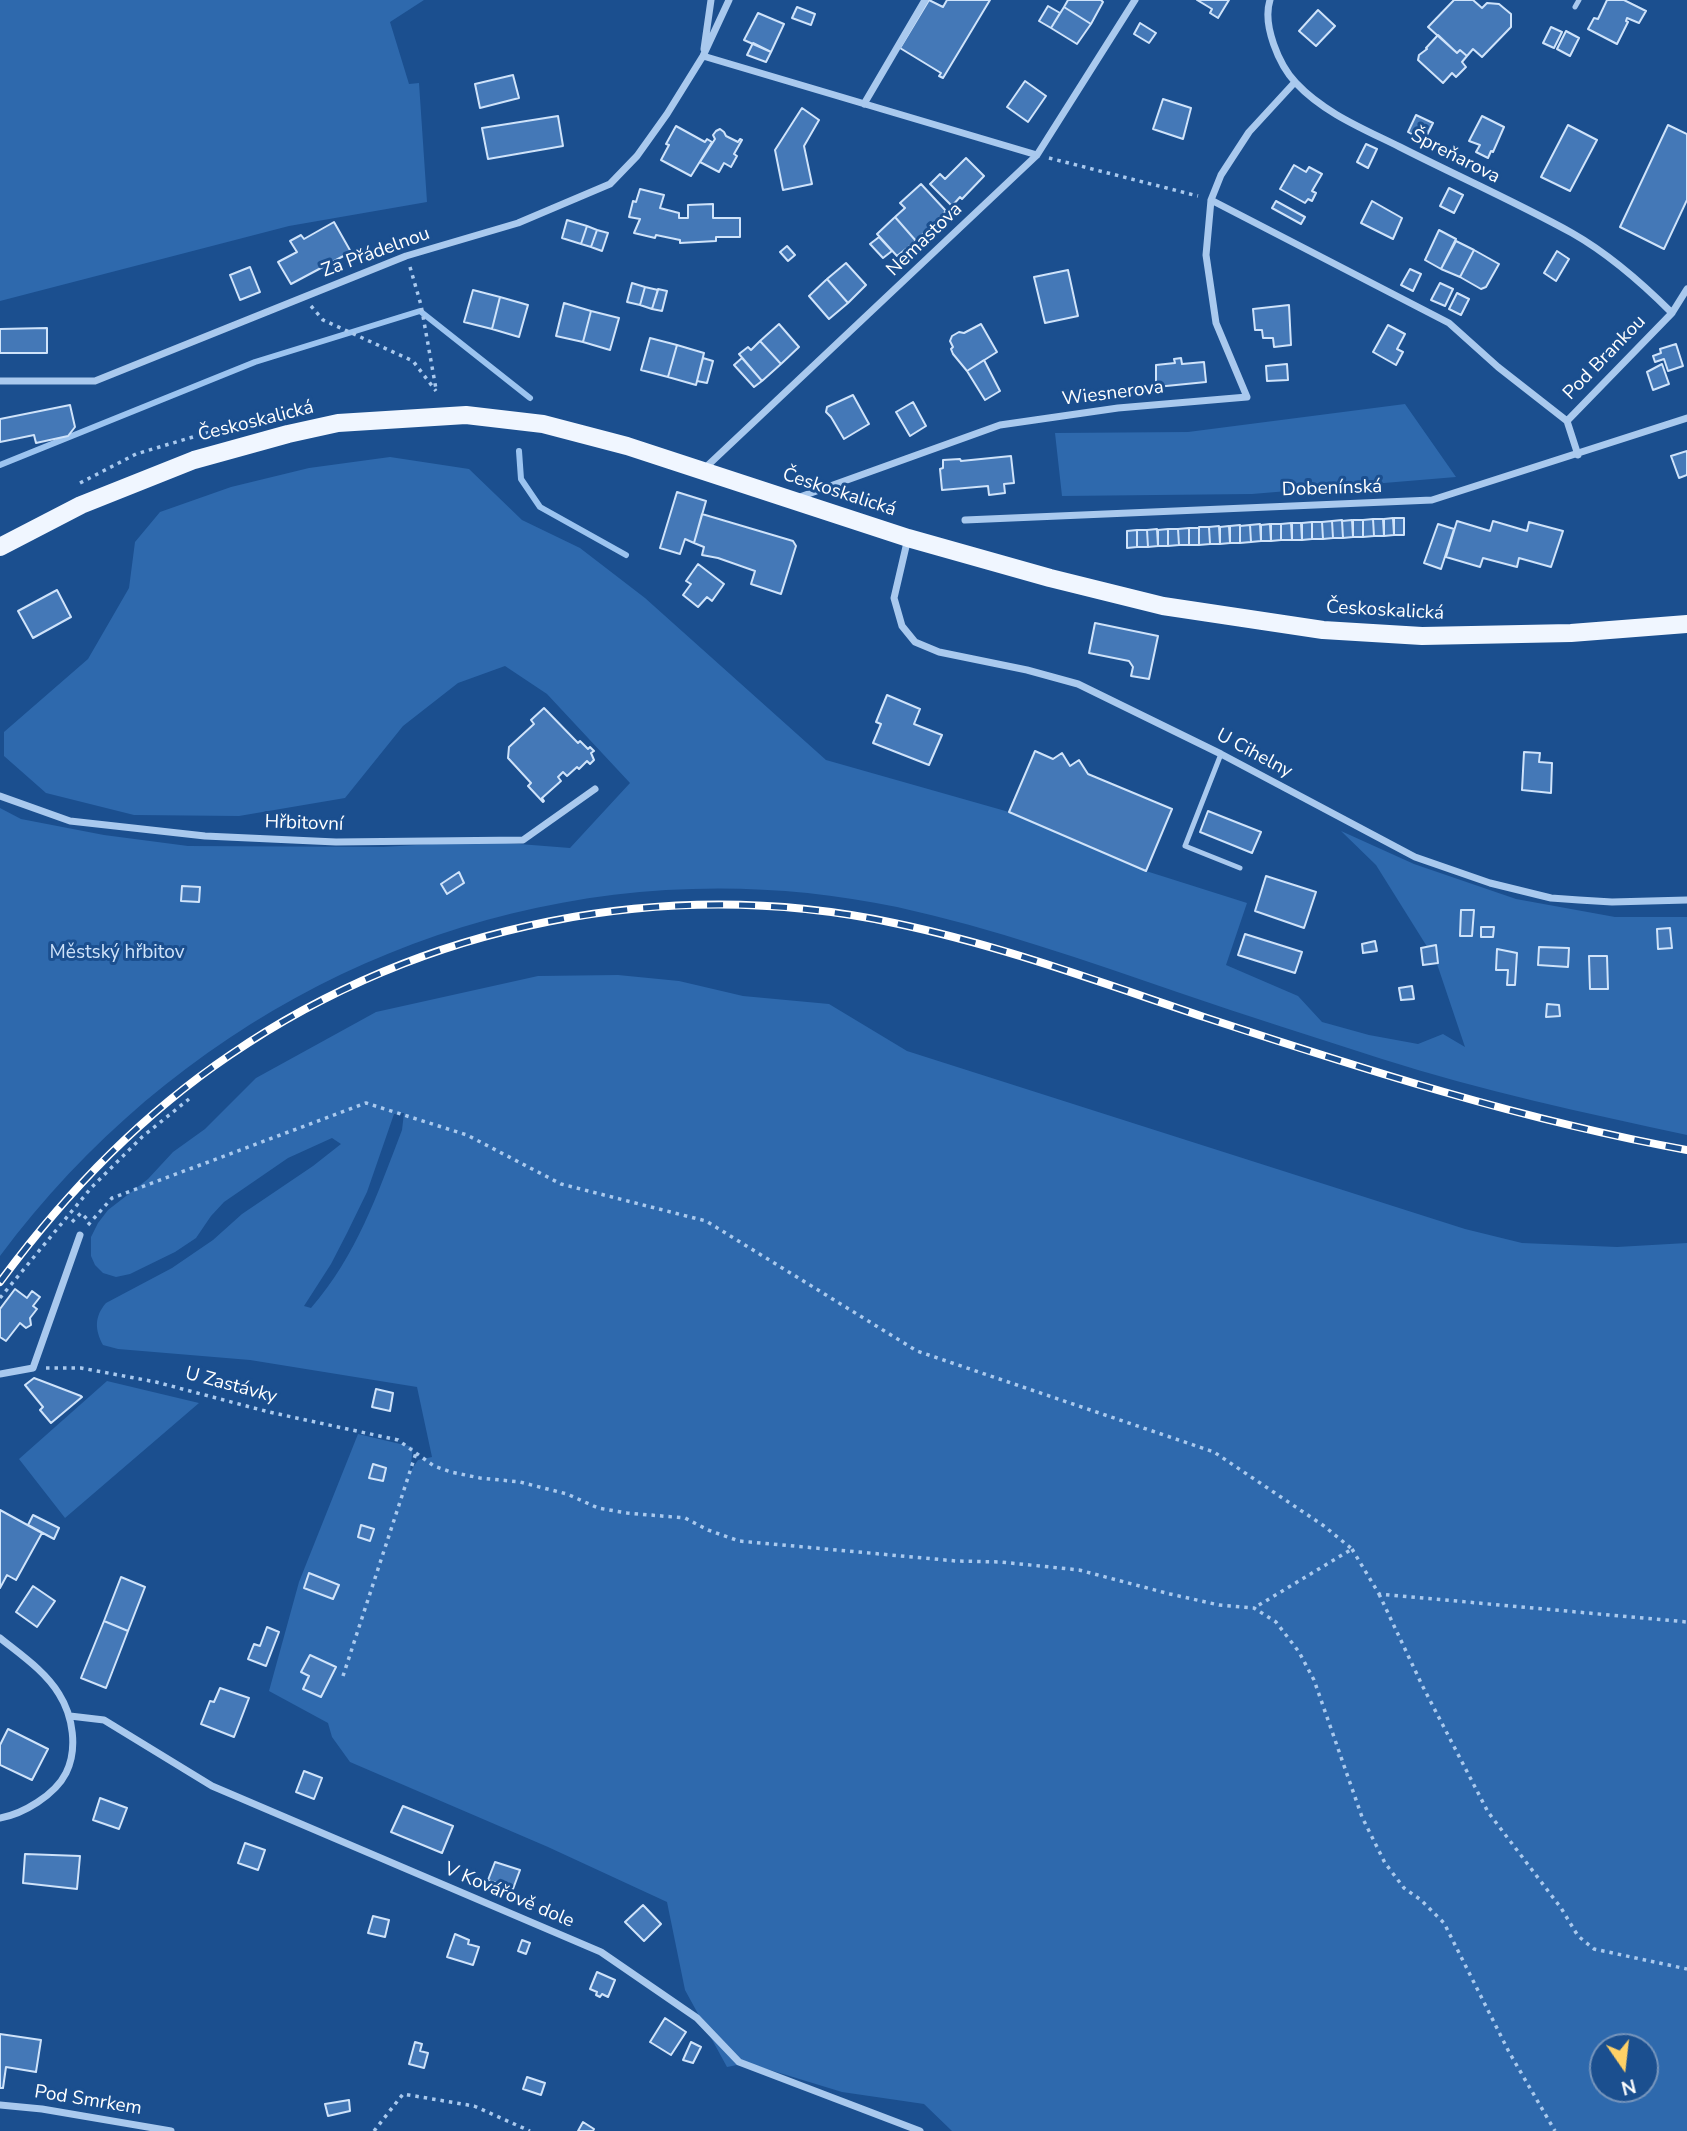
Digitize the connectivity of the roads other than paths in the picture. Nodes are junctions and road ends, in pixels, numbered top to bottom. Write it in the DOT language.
graph roads {
  1 [pos="711,0"];
  2 [pos="729,0"];
  3 [pos="925,0"];
  4 [pos="1135,0"];
  5 [pos="1270,0"];
  6 [pos="1579,0"];
  7 [pos="1575,6"];
  8 [pos="703,56"];
  9 [pos="1295,82"];
  10 [pos="864,104"];
  11 [pos="1037,155"];
  12 [pos="1211,200"];
  13 [pos="1687,289"];
  14 [pos="1672,313"];
  15 [pos="0,381"];
  16 [pos="1687,418"];
  17 [pos="1567,421"];
  18 [pos="1578,455"];
  19 [pos="701,472"];
  20 [pos="792,500"];
  21 [pos="965,520"];
  22 [pos="908,538"];
  23 [pos="0,547"];
  24 [pos="1687,624"];
  25 [pos="1221,754"];
  26 [pos="595,789"];
  27 [pos="0,796"];
  28 [pos="1240,868"];
  29 [pos="1687,900"];
  30 [pos="80,1235"];
  31 [pos="0,1374"];
  32 [pos="0,1638"];
  33 [pos="70,1716"];
  34 [pos="0,1818"];
  35 [pos="0,2105"];
  36 [pos="171,2131"];
  37 [pos="920,2131"];
  1 -- 8 [label="street"];
  2 -- 8 [label="street, Za Přádelnou"];
  3 -- 10 [label="street"];
  4 -- 11 [label="street, Nemastova"];
  5 -- 9 [label="street, Špreňarova"];
  6 -- 7 [label="lane"];
  8 -- 10 [label="street"];
  8 -- 15 [label="street, Za Přádelnou"];
  9 -- 12 [label="street"];
  9 -- 14 [label="street, Špreňarova"];
  10 -- 11 [label="street"];
  11 -- 19 [label="street, Nemastova"];
  12 -- 17 [label="street"];
  12 -- 20 [label="street, Wiesnerova"];
  13 -- 14 [label="street, Pod Brankou"];
  14 -- 17 [label="street, Pod Brankou"];
  16 -- 18 [label="street, Dobenínská"];
  17 -- 18 [label="street, Pod Brankou"];
  18 -- 21 [label="street, Dobenínská"];
  19 -- 20 [label="main road, Českoskalická"];
  19 -- 23 [label="main road, Českoskalická"];
  20 -- 22 [label="main road, Českoskalická"];
  22 -- 24 [label="main road, Českoskalická"];
  22 -- 25 [label="street, U Cihelny"];
  25 -- 28 [label="lane"];
  25 -- 29 [label="street, U Cihelny"];
  26 -- 27 [label="street, Hřbitovní"];
  30 -- 31 [label="street"];
  32 -- 33 [label="street"];
  33 -- 34 [label="street"];
  33 -- 37 [label="street, V Kovářově dole"];
  35 -- 36 [label="street, Pod Smrkem"];
}
